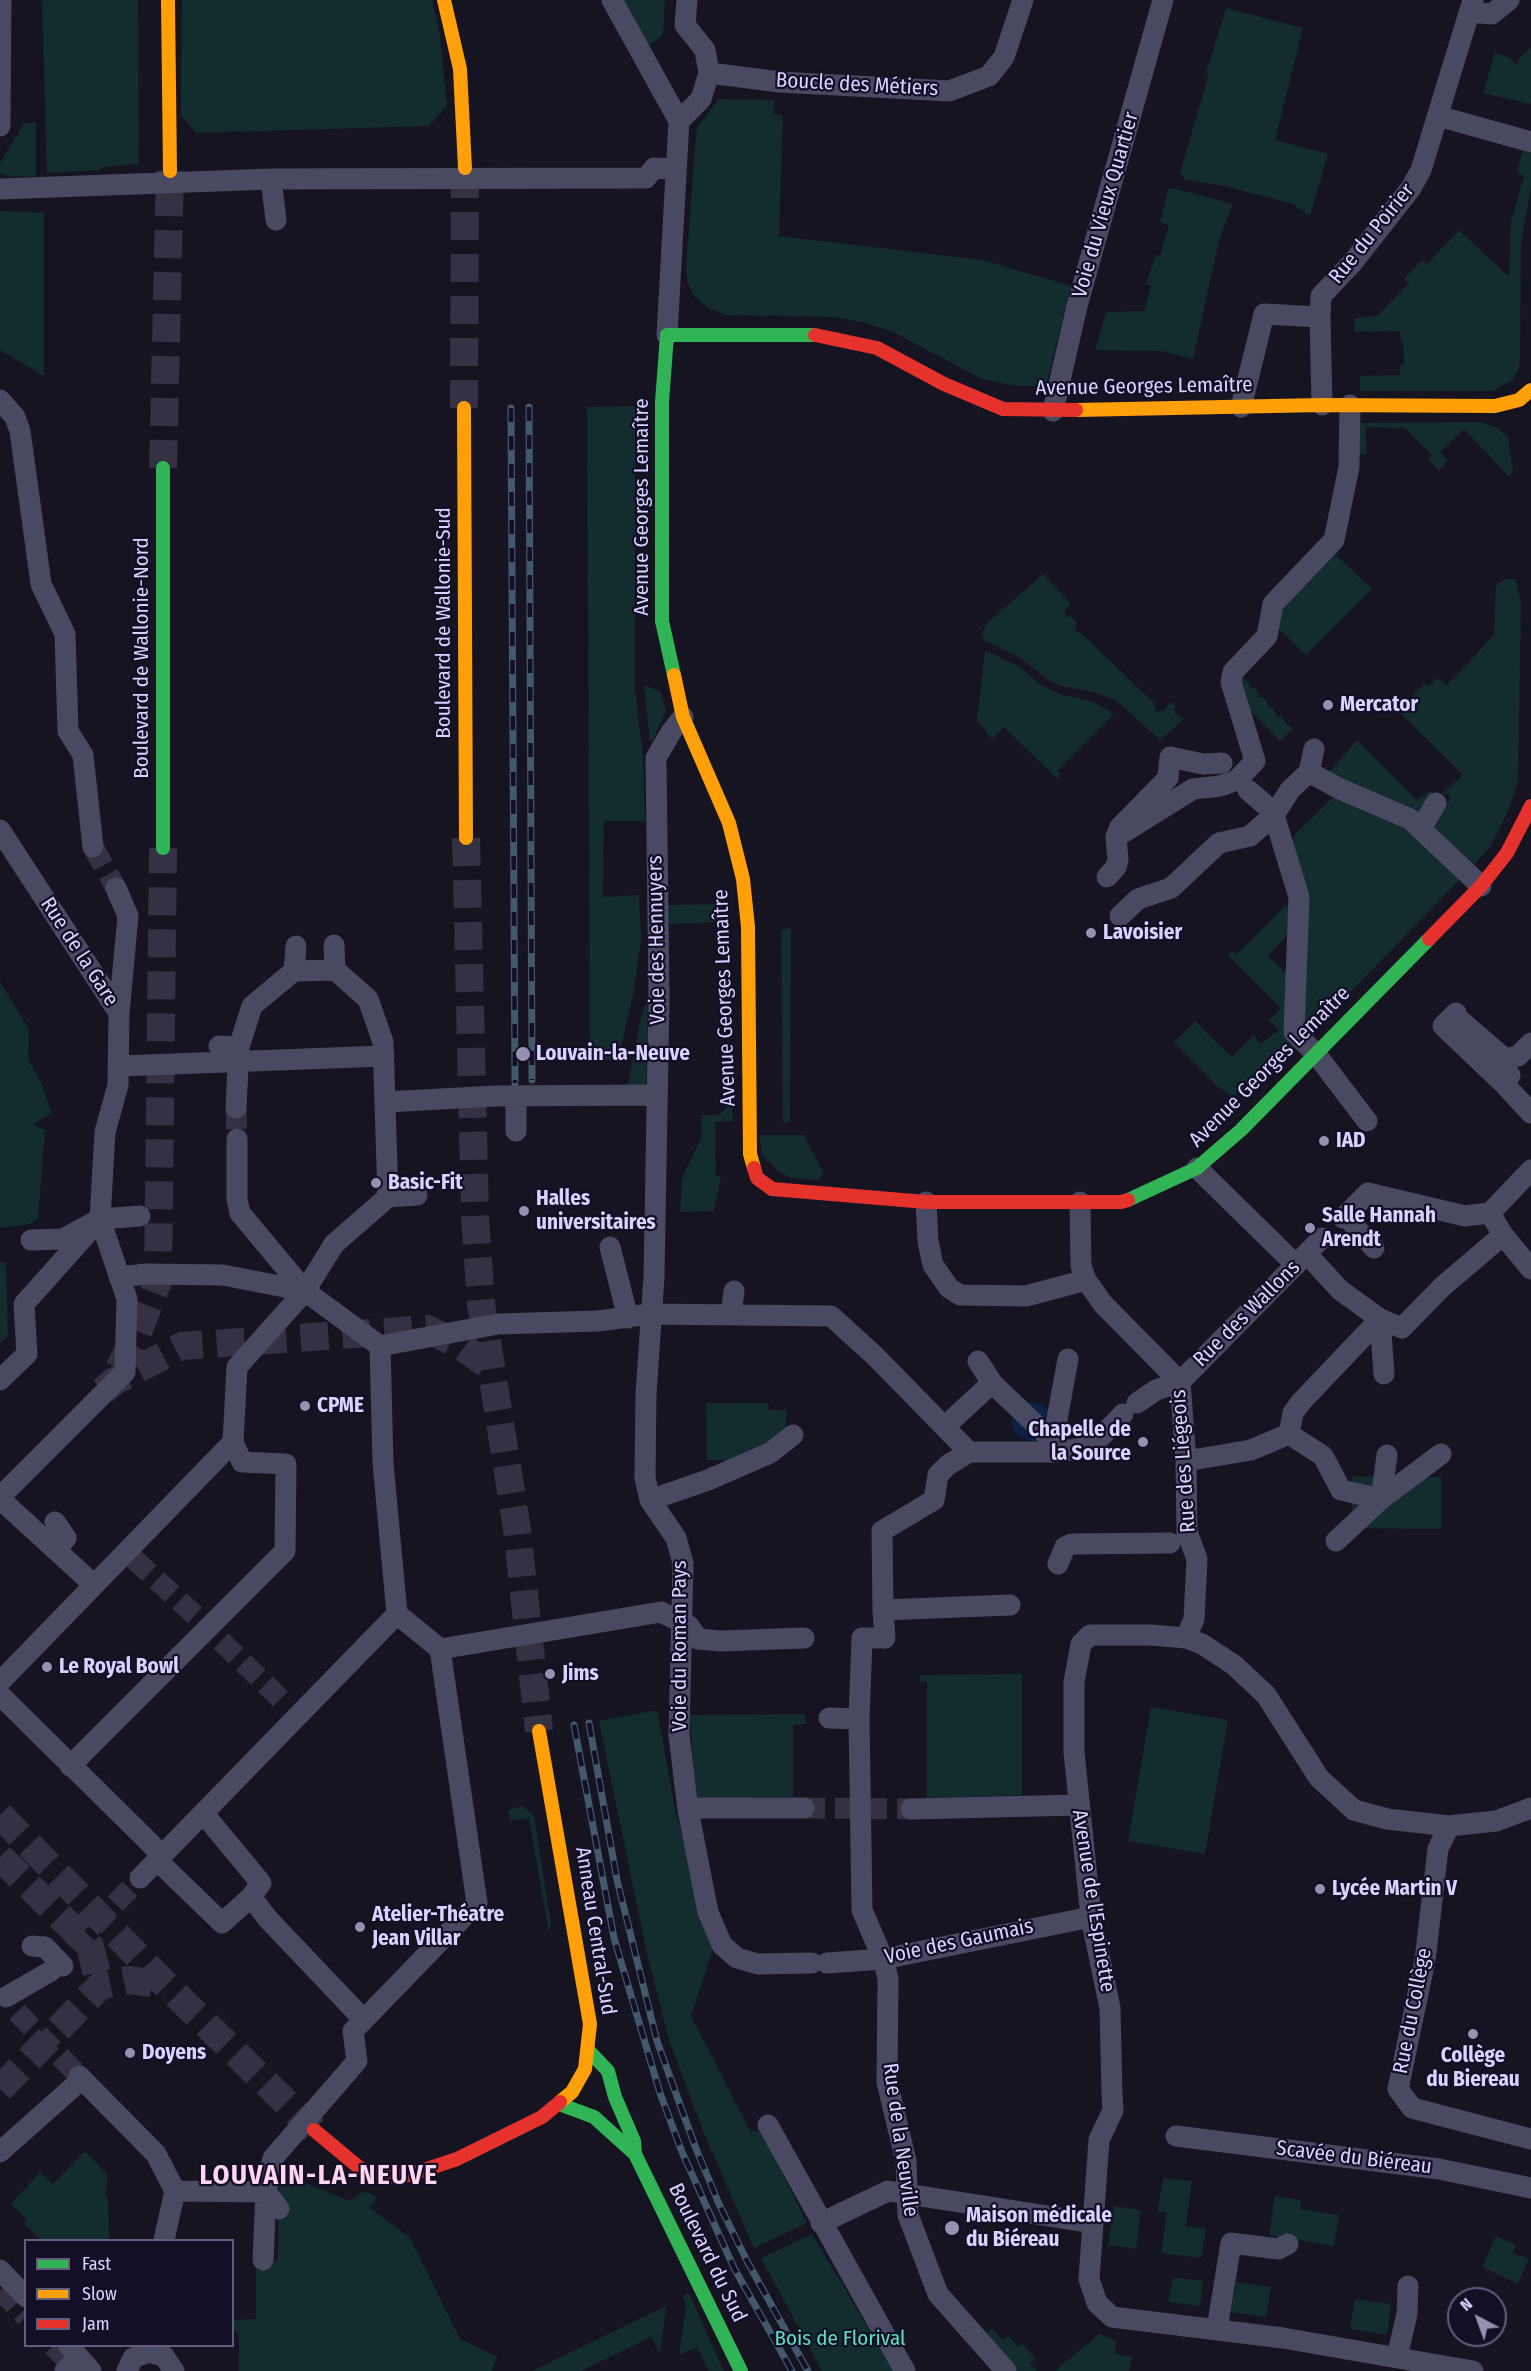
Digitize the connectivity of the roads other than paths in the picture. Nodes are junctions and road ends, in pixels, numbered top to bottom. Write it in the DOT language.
graph roads {
  1 [pos="1,0"];
  2 [pos="168,0"];
  3 [pos="444,0"];
  4 [pos="612,0"];
  5 [pos="687,0"];
  6 [pos="1023,0"];
  7 [pos="1163,0"];
  8 [pos="1509,0"];
  9 [pos="1471,6"];
  10 [pos="709,73"];
  11 [pos="1438,116"];
  12 [pos="679,121"];
  13 [pos="0,126"];
  14 [pos="1531,142"];
  15 [pos="465,168"];
  16 [pos="675,170"];
  17 [pos="170,171"];
  18 [pos="271,179"];
  19 [pos="0,189"];
  20 [pos="276,220"];
  21 [pos="1320,317"];
  22 [pos="667,335"];
  23 [pos="1531,390"];
  24 [pos="0,400"];
  25 [pos="1322,405"];
  26 [pos="1350,405"];
  27 [pos="1241,407"];
  28 [pos="464,408"];
  29 [pos="1053,411"];
  30 [pos="163,468"];
  31 [pos="683,717"];
  32 [pos="1314,749"];
  33 [pos="1309,772"];
  34 [pos="1240,783"];
  35 [pos="1436,803"];
  36 [pos="1531,806"];
  37 [pos="0,830"];
  38 [pos="1421,830"];
  39 [pos="1116,837"];
  40 [pos="466,838"];
  41 [pos="93,847"];
  42 [pos="163,848"];
  43 [pos="1107,877"];
  44 [pos="1481,886"];
  45 [pos="116,888"];
  46 [pos="1120,916"];
  47 [pos="334,945"];
  48 [pos="296,946"];
  49 [pos="335,970"];
  50 [pos="294,971"];
  51 [pos="119,1013"];
  52 [pos="1531,1042"];
  53 [pos="232,1052"];
  54 [pos="1316,1054"];
  55 [pos="384,1056"];
  56 [pos="118,1076"];
  57 [pos="390,1089"];
  58 [pos="516,1097"];
  59 [pos="657,1099"];
  60 [pos="237,1108"];
  61 [pos="1531,1113"];
  62 [pos="1367,1121"];
  63 [pos="516,1131"];
  64 [pos="237,1139"];
  65 [pos="1197,1168"];
  66 [pos="1531,1170"];
  67 [pos="417,1195"];
  68 [pos="388,1197"];
  69 [pos="926,1202"];
  70 [pos="1080,1202"];
  71 [pos="1490,1213"];
  72 [pos="140,1216"];
  73 [pos="100,1219"];
  74 [pos="1503,1235"];
  75 [pos="1322,1238"];
  76 [pos="31,1240"];
  77 [pos="610,1247"];
  78 [pos="1374,1248"];
  79 [pos="1301,1260"];
  80 [pos="1531,1269"];
  81 [pos="119,1277"];
  82 [pos="1086,1280"];
  83 [pos="305,1291"];
  84 [pos="734,1291"];
  85 [pos="650,1314"];
  86 [pos="731,1315"];
  87 [pos="628,1318"];
  88 [pos="1380,1319"];
  89 [pos="380,1346"];
  90 [pos="1068,1359"];
  91 [pos="978,1361"];
  92 [pos="1384,1374"];
  93 [pos="0,1380"];
  94 [pos="1180,1382"];
  95 [pos="992,1383"];
  96 [pos="951,1425"];
  97 [pos="928,1427"];
  98 [pos="1289,1434"];
  99 [pos="793,1436"];
  100 [pos="232,1442"];
  101 [pos="1054,1446"];
  102 [pos="969,1452"];
  103 [pos="1441,1454"];
  104 [pos="1387,1455"];
  105 [pos="1186,1461"];
  106 [pos="0,1498"];
  107 [pos="1381,1499"];
  108 [pos="650,1500"];
  109 [pos="55,1522"];
  110 [pos="1336,1541"];
  111 [pos="1170,1543"];
  112 [pos="56,1550"];
  113 [pos="1058,1563"];
  114 [pos="93,1584"];
  115 [pos="1010,1605"];
  116 [pos="883,1610"];
  117 [pos="397,1614"];
  118 [pos="685,1623"];
  119 [pos="804,1638"];
  120 [pos="1185,1638"];
  121 [pos="440,1649"];
  122 [pos="0,1682"];
  123 [pos="0,1695"];
  124 [pos="829,1718"];
  125 [pos="860,1719"];
  126 [pos="539,1731"];
  127 [pos="70,1766"];
  128 [pos="1078,1805"];
  129 [pos="804,1808"];
  130 [pos="1531,1808"];
  131 [pos="911,1809"];
  132 [pos="688,1810"];
  133 [pos="203,1813"];
  134 [pos="1449,1826"];
  135 [pos="161,1856"];
  136 [pos="140,1878"];
  137 [pos="251,1897"];
  138 [pos="1091,1917"];
  139 [pos="722,1945"];
  140 [pos="32,1946"];
  141 [pos="883,1959"];
  142 [pos="8,2000"];
  143 [pos="363,2019"];
  144 [pos="588,2050"];
  145 [pos="559,2104"];
  146 [pos="768,2125"];
  147 [pos="314,2130"];
  148 [pos="1176,2136"];
  149 [pos="1531,2139"];
  150 [pos="0,2152"];
  151 [pos="635,2154"];
  152 [pos="1531,2188"];
  153 [pos="175,2191"];
  154 [pos="267,2192"];
  155 [pos="909,2193"];
  156 [pos="279,2209"];
  157 [pos="821,2223"];
  158 [pos="1094,2223"];
  159 [pos="164,2239"];
  160 [pos="1283,2246"];
  161 [pos="263,2260"];
  162 [pos="0,2270"];
  163 [pos="1408,2286"];
  164 [pos="24,2295"];
  165 [pos="1217,2330"];
  166 [pos="160,2350"];
  167 [pos="1397,2357"];
  168 [pos="127,2371"];
  169 [pos="174,2371"];
  170 [pos="741,2371"];
  171 [pos="905,2371"];
  172 [pos="1006,2371"];
  173 [pos="1473,2371"];
  1 -- 13 [label="street"];
  2 -- 17 [label="street"];
  3 -- 15 [label="street"];
  4 -- 12 [label="street"];
  5 -- 10 [label="street"];
  6 -- 10 [label="street, Boucle des Métiers"];
  7 -- 29 [label="street, Voie du Vieux Quartier"];
  8 -- 9 [label="street"];
  9 -- 11 [label="street, Rue du Poirier"];
  10 -- 12 [label="street"];
  11 -- 14 [label="street"];
  11 -- 21 [label="street, Rue du Poirier"];
  12 -- 16 [label="street"];
  16 -- 18 [label="street"];
  16 -- 22 [label="street"];
  18 -- 19 [label="street"];
  18 -- 20 [label="street"];
  21 -- 25 [label="street, Rue du Poirier"];
  21 -- 27 [label="street"];
  22 -- 29 [label="street, Avenue Georges Lemaître"];
  22 -- 31 [label="street, Avenue Georges Lemaître"];
  23 -- 26 [label="street, Avenue Georges Lemaître"];
  24 -- 41 [label="street"];
  25 -- 26 [label="street, Avenue Georges Lemaître"];
  25 -- 27 [label="street, Avenue Georges Lemaître"];
  26 -- 34 [label="street"];
  27 -- 29 [label="street, Avenue Georges Lemaître"];
  28 -- 40 [label="street, Boulevard de Wallonie-Sud"];
  30 -- 42 [label="street, Boulevard de Wallonie-Nord"];
  31 -- 59 [label="street, Voie des Hennuyers"];
  31 -- 69 [label="street, Avenue Georges Lemaître"];
  32 -- 33 [label="street"];
  33 -- 34 [label="street"];
  33 -- 38 [label="street"];
  34 -- 39 [label="street"];
  34 -- 39 [label="street"];
  34 -- 46 [label="street"];
  34 -- 54 [label="street"];
  35 -- 38 [label="street"];
  36 -- 44 [label="street, Avenue Georges Lemaître"];
  37 -- 51 [label="street, Rue de la Gare"];
  38 -- 44 [label="street"];
  39 -- 43 [label="street"];
  44 -- 54 [label="street, Avenue Georges Lemaître"];
  45 -- 51 [label="street"];
  47 -- 49 [label="street"];
  48 -- 50 [label="street"];
  49 -- 50 [label="street"];
  49 -- 55 [label="street"];
  50 -- 53 [label="street"];
  51 -- 56 [label="street, Rue de la Gare"];
  52 -- 61 [label="street"];
  53 -- 55 [label="street"];
  53 -- 56 [label="street"];
  53 -- 60 [label="street"];
  54 -- 62 [label="street"];
  54 -- 65 [label="street, Avenue Georges Lemaître"];
  55 -- 57 [label="street"];
  56 -- 73 [label="street, Rue de la Gare"];
  57 -- 58 [label="street"];
  57 -- 68 [label="street"];
  58 -- 59 [label="street"];
  58 -- 63 [label="street"];
  59 -- 85 [label="street, Voie des Hennuyers"];
  64 -- 83 [label="street"];
  65 -- 70 [label="street, Avenue Georges Lemaître"];
  65 -- 79 [label="street"];
  66 -- 71 [label="street"];
  67 -- 68 [label="street"];
  68 -- 83 [label="street"];
  69 -- 70 [label="street, Avenue Georges Lemaître"];
  69 -- 82 [label="street"];
  70 -- 82 [label="street, Rue des Liégeois"];
  71 -- 74 [label="street"];
  71 -- 78 [label="street"];
  72 -- 73 [label="street"];
  73 -- 76 [label="street"];
  73 -- 81 [label="street"];
  73 -- 93 [label="street"];
  74 -- 80 [label="street"];
  74 -- 88 [label="street"];
  75 -- 79 [label="street, Rue des Wallons"];
  77 -- 87 [label="street"];
  79 -- 88 [label="street"];
  79 -- 94 [label="street, Rue des Wallons"];
  81 -- 83 [label="street"];
  81 -- 106 [label="street"];
  82 -- 94 [label="street, Rue des Liégeois"];
  83 -- 89 [label="street"];
  83 -- 100 [label="street"];
  84 -- 86 [label="street"];
  85 -- 86 [label="street"];
  85 -- 87 [label="street"];
  85 -- 108 [label="street, Voie du Roman Pays"];
  86 -- 96 [label="street"];
  87 -- 89 [label="street"];
  88 -- 92 [label="street"];
  88 -- 98 [label="street"];
  89 -- 117 [label="street"];
  90 -- 101 [label="street"];
  91 -- 95 [label="street"];
  94 -- 101 [label="street, Rue des Wallons"];
  94 -- 105 [label="street, Rue des Liégeois"];
  95 -- 96 [label="street"];
  95 -- 101 [label="street"];
  96 -- 97 [label="street"];
  96 -- 102 [label="street"];
  98 -- 105 [label="street"];
  98 -- 107 [label="street"];
  99 -- 108 [label="street"];
  100 -- 114 [label="street"];
  100 -- 127 [label="street"];
  101 -- 102 [label="street, Rue des Wallons"];
  102 -- 116 [label="street"];
  103 -- 107 [label="street"];
  104 -- 107 [label="street"];
  105 -- 120 [label="street, Rue des Liégeois"];
  106 -- 112 [label="street"];
  107 -- 110 [label="street"];
  108 -- 118 [label="street, Voie du Roman Pays"];
  109 -- 112 [label="street"];
  111 -- 113 [label="street"];
  112 -- 114 [label="street"];
  114 -- 122 [label="street"];
  115 -- 116 [label="street"];
  116 -- 125 [label="street, Rue de la Neuville"];
  117 -- 121 [label="street"];
  117 -- 133 [label="street"];
  118 -- 119 [label="street"];
  118 -- 121 [label="street"];
  118 -- 132 [label="street, Voie du Roman Pays"];
  120 -- 128 [label="street, Avenue de l'Espinette"];
  120 -- 134 [label="street, Avenue de l'Espinette"];
  121 -- 143 [label="street"];
  123 -- 127 [label="street"];
  124 -- 125 [label="street"];
  125 -- 141 [label="street, Rue de la Neuville"];
  126 -- 144 [label="street, Anneau Central-Sud"];
  127 -- 135 [label="street"];
  128 -- 131 [label="street"];
  128 -- 138 [label="street, Avenue de l'Espinette"];
  129 -- 132 [label="street"];
  130 -- 134 [label="street, Avenue de l'Espinette"];
  132 -- 139 [label="street, Voie du Roman Pays"];
  133 -- 135 [label="street"];
  133 -- 137 [label="street"];
  134 -- 149 [label="street, Rue du Collège"];
  135 -- 136 [label="street"];
  135 -- 137 [label="street"];
  137 -- 143 [label="street"];
  138 -- 141 [label="street, Voie des Gaumais"];
  138 -- 158 [label="street, Avenue de l'Espinette"];
  139 -- 141 [label="street, Voie des Gaumais"];
  140 -- 142 [label="street"];
  141 -- 155 [label="street, Rue de la Neuville"];
  143 -- 154 [label="street"];
  144 -- 145 [label="street, Anneau Central-Sud"];
  144 -- 151 [label="street, Boulevard du Sud"];
  145 -- 147 [label="street, Anneau Central-Sud"];
  145 -- 151 [label="street, Boulevard du Sud"];
  146 -- 157 [label="street"];
  148 -- 152 [label="street, Scavée du Biéreau"];
  150 -- 153 [label="street"];
  151 -- 170 [label="street, Boulevard du Sud"];
  153 -- 154 [label="street"];
  153 -- 159 [label="street"];
  154 -- 156 [label="street"];
  154 -- 161 [label="street"];
  155 -- 157 [label="street"];
  155 -- 158 [label="street"];
  155 -- 172 [label="street, Rue de la Neuville"];
  157 -- 171 [label="street"];
  158 -- 165 [label="street, Avenue de l'Espinette"];
  160 -- 165 [label="street"];
  162 -- 164 [label="street"];
  163 -- 167 [label="street"];
  165 -- 167 [label="street, Avenue de l'Espinette"];
  166 -- 168 [label="street"];
  166 -- 169 [label="street"];
  167 -- 173 [label="street, Avenue de l'Espinette"];
}
